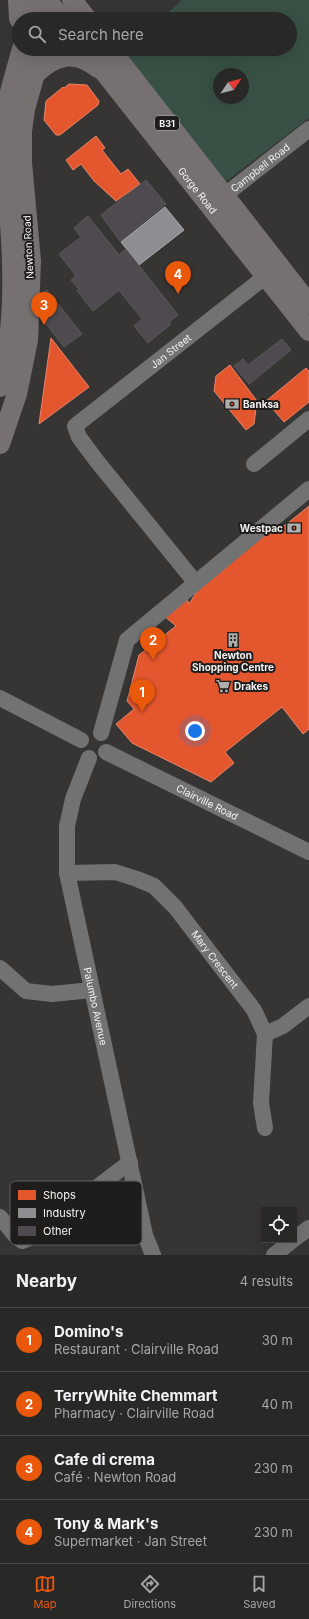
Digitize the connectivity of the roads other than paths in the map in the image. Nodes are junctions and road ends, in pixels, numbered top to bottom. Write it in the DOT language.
graph roads {
  1 [pos="18,0"];
  2 [pos="54,7"];
  3 [pos="19,12"];
  4 [pos="44,12"];
  5 [pos="84,12"];
  6 [pos="19,56"];
  7 [pos="40,56"];
  8 [pos="91,56"];
  9 [pos="115,56"];
  10 [pos="103,71"];
  11 [pos="35,74"];
  12 [pos="3,122"];
  13 [pos="309,129"];
  14 [pos="217,201"];
  15 [pos="273,271"];
  16 [pos="309,304"];
  17 [pos="309,331"];
  18 [pos="0,387"];
  19 [pos="309,419"];
  20 [pos="0,444"];
  21 [pos="254,464"];
  22 [pos="309,489"];
  23 [pos="195,582"];
  24 [pos="0,698"];
  25 [pos="101,733"];
  26 [pos="81,740"];
  27 [pos="106,752"];
  28 [pos="89,758"];
  29 [pos="309,852"];
  30 [pos="67,874"];
  31 [pos="0,968"];
  32 [pos="92,990"];
  33 [pos="309,1006"];
  34 [pos="265,1034"];
  35 [pos="265,1128"];
  36 [pos="130,1162"];
  37 [pos="105,1181"];
  38 [pos="134,1181"];
  39 [pos="0,1217"];
  40 [pos="142,1220"];
  41 [pos="309,1228"];
  42 [pos="10,1229"];
  43 [pos="297,1238"];
  44 [pos="290,1243"];
  45 [pos="153,1255"];
  46 [pos="274,1255"];
  1 -- 3 [label="main road"];
  2 -- 4 [label="main road"];
  2 -- 5 [label="main road"];
  6 -- 12 [label="main road, Newton Road"];
  7 -- 11 [label="main road, Newton Road"];
  8 -- 10 [label="main road, Gorge Road / B31"];
  9 -- 14 [label="main road, Gorge Road / B31"];
  10 -- 11 [label="main road"];
  10 -- 14 [label="main road, Gorge Road / B31"];
  11 -- 20 [label="main road, Newton Road"];
  12 -- 18 [label="main road, Newton Road"];
  13 -- 14 [label="street, Campbell Road"];
  14 -- 15 [label="main road, Gorge Road / B31"];
  15 -- 16 [label="main road, Gorge Road / B31"];
  15 -- 17 [label="main road, Gorge Road / B31"];
  15 -- 23 [label="street, Jan Street"];
  19 -- 21 [label="street"];
  22 -- 23 [label="street"];
  23 -- 25 [label="street"];
  24 -- 26 [label="street"];
  25 -- 26 [label="street"];
  25 -- 27 [label="street"];
  26 -- 28 [label="street"];
  27 -- 28 [label="street"];
  27 -- 29 [label="street, Clairville Road"];
  28 -- 30 [label="street, Palumbo Avenue"];
  30 -- 32 [label="street, Palumbo Avenue"];
  30 -- 34 [label="street, Mary Crescent"];
  31 -- 32 [label="street"];
  32 -- 36 [label="street, Palumbo Avenue"];
  33 -- 34 [label="street"];
  34 -- 35 [label="street, Mary Crescent"];
  36 -- 37 [label="street"];
  36 -- 38 [label="street, Palumbo Avenue"];
  39 -- 42 [label="street"];
  40 -- 45 [label="street, Palumbo Avenue"];
  41 -- 43 [label="street"];
  44 -- 46 [label="street"];
}
